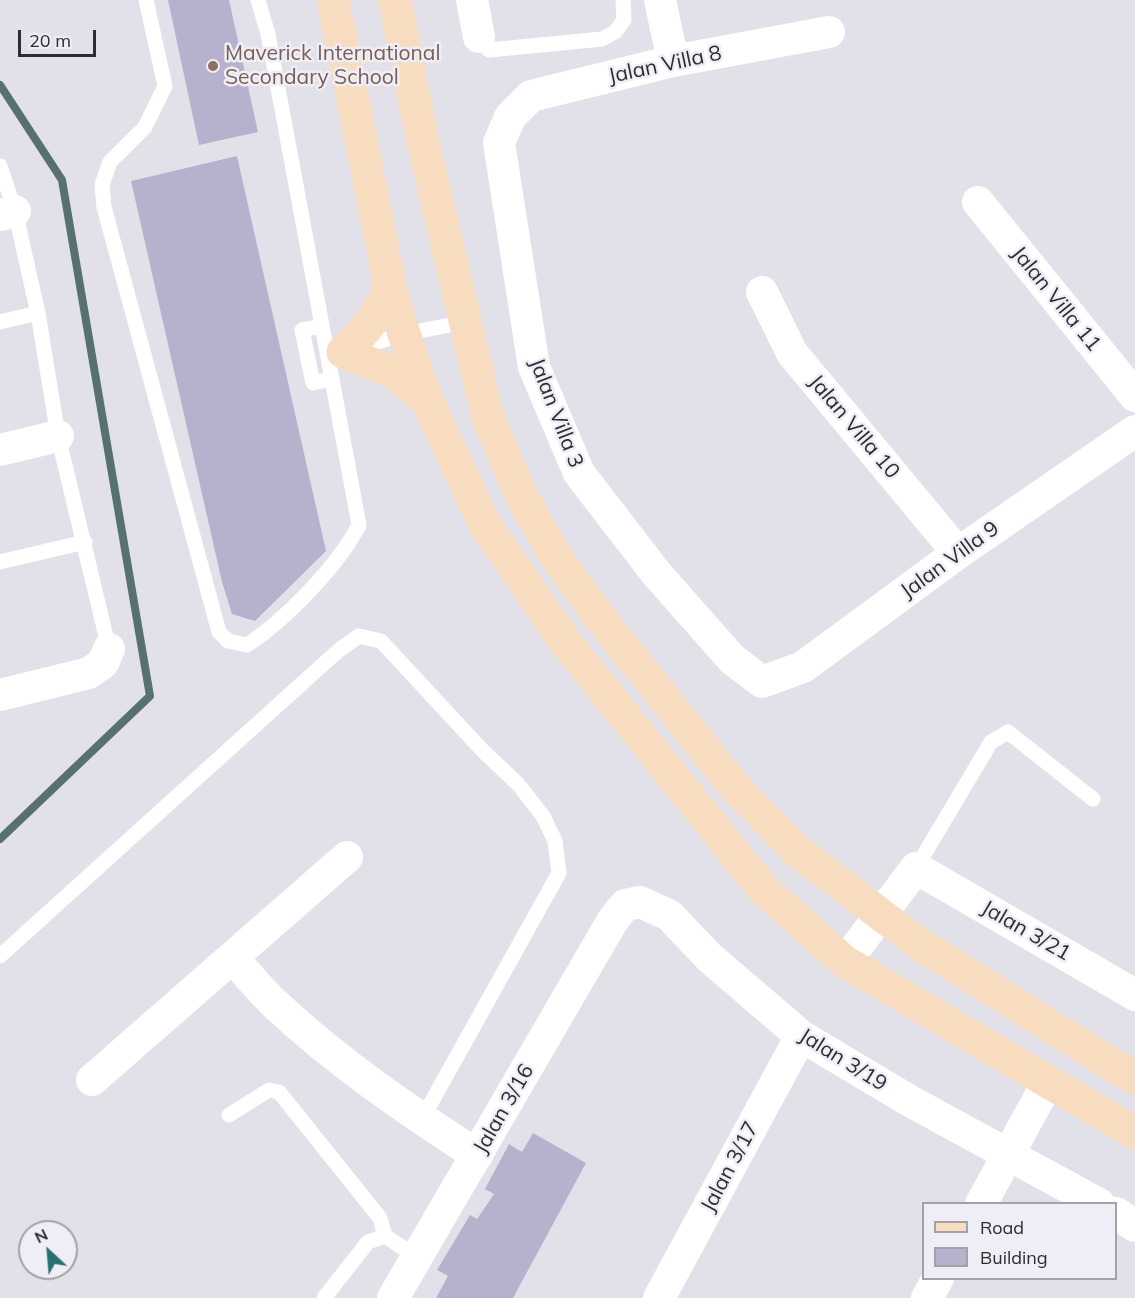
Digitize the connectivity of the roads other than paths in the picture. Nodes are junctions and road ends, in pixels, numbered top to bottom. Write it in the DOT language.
graph roads {
  1 [pos="147,0"];
  2 [pos="258,0"];
  3 [pos="333,0"];
  4 [pos="395,0"];
  5 [pos="419,0"];
  6 [pos="471,0"];
  7 [pos="623,0"];
  8 [pos="660,0"];
  9 [pos="829,32"];
  10 [pos="479,38"];
  11 [pos="673,61"];
  12 [pos="510,117"];
  13 [pos="422,138"];
  14 [pos="0,166"];
  15 [pos="978,202"];
  16 [pos="8,213"];
  17 [pos="390,285"];
  18 [pos="762,292"];
  19 [pos="39,312"];
  20 [pos="0,322"];
  21 [pos="465,322"];
  22 [pos="321,326"];
  23 [pos="404,334"];
  24 [pos="334,362"];
  25 [pos="1135,396"];
  26 [pos="427,400"];
  27 [pos="1135,431"];
  28 [pos="58,436"];
  29 [pos="0,450"];
  30 [pos="85,542"];
  31 [pos="958,553"];
  32 [pos="0,562"];
  33 [pos="109,649"];
  34 [pos="762,682"];
  35 [pos="0,695"];
  36 [pos="1093,799"];
  37 [pos="347,857"];
  38 [pos="916,868"];
  39 [pos="880,915"];
  40 [pos="613,920"];
  41 [pos="0,956"];
  42 [pos="233,958"];
  43 [pos="845,962"];
  44 [pos="1135,995"];
  45 [pos="801,1036"];
  46 [pos="1135,1079"];
  47 [pos="92,1080"];
  48 [pos="1048,1082"];
  49 [pos="229,1115"];
  50 [pos="422,1119"];
  51 [pos="1135,1133"];
  52 [pos="477,1155"];
  53 [pos="1008,1155"];
  54 [pos="982,1202"];
  55 [pos="1097,1202"];
  56 [pos="1117,1214"];
  57 [pos="1135,1226"];
  58 [pos="385,1236"];
  59 [pos="417,1257"];
  60 [pos="937,1280"];
  61 [pos="324,1298"];
  62 [pos="393,1298"];
  63 [pos="659,1298"];
  64 [pos="927,1298"];
  1 -- 24 [label="lane"];
  2 -- 22 [label="lane"];
  3 -- 17 [label="street"];
  4 -- 13 [label="street"];
  5 -- 13 [label="street"];
  6 -- 10 [label="street"];
  7 -- 10 [label="lane"];
  8 -- 11 [label="street"];
  9 -- 11 [label="street, Jalan Villa 8"];
  11 -- 12 [label="street, Jalan Villa 8"];
  12 -- 34 [label="street, Jalan Villa 3"];
  13 -- 21 [label="street"];
  14 -- 16 [label="lane"];
  15 -- 25 [label="street, Jalan Villa 11"];
  16 -- 19 [label="lane"];
  17 -- 23 [label="street"];
  17 -- 24 [label="street"];
  18 -- 31 [label="street, Jalan Villa 10"];
  19 -- 20 [label="lane"];
  19 -- 28 [label="lane"];
  21 -- 23 [label="lane"];
  21 -- 39 [label="street"];
  22 -- 24 [label="lane"];
  22 -- 24 [label="lane"];
  23 -- 24 [label="lane"];
  23 -- 26 [label="street"];
  24 -- 26 [label="street"];
  26 -- 43 [label="street"];
  27 -- 31 [label="street, Jalan Villa 9"];
  28 -- 29 [label="street"];
  28 -- 30 [label="lane"];
  30 -- 32 [label="lane"];
  30 -- 33 [label="lane"];
  31 -- 34 [label="street, Jalan Villa 9"];
  33 -- 35 [label="street"];
  36 -- 38 [label="lane"];
  37 -- 42 [label="street"];
  38 -- 39 [label="street"];
  38 -- 44 [label="street, Jalan 3/21"];
  39 -- 43 [label="street"];
  39 -- 46 [label="street"];
  40 -- 45 [label="street, Jalan 3/19"];
  40 -- 52 [label="street, Jalan 3/16"];
  41 -- 50 [label="lane"];
  42 -- 47 [label="street"];
  42 -- 50 [label="street"];
  43 -- 48 [label="street"];
  45 -- 53 [label="street, Jalan 3/19"];
  45 -- 63 [label="street, Jalan 3/17"];
  48 -- 51 [label="street"];
  48 -- 53 [label="street"];
  49 -- 58 [label="lane"];
  50 -- 52 [label="street"];
  52 -- 59 [label="street, Jalan 3/16"];
  53 -- 54 [label="street"];
  53 -- 55 [label="street, Jalan 3/19"];
  56 -- 57 [label="street"];
  58 -- 59 [label="lane"];
  58 -- 61 [label="lane"];
  59 -- 62 [label="street, Jalan 3/16"];
  60 -- 64 [label="street"];
}
